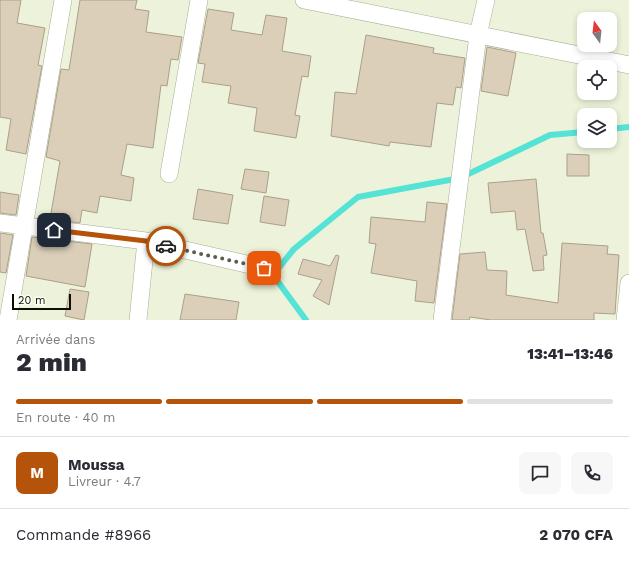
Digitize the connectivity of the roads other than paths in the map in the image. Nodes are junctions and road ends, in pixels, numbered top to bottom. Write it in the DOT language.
graph roads {
  1 [pos="63,0"];
  2 [pos="199,0"];
  3 [pos="304,0"];
  4 [pos="486,0"];
  5 [pos="341,4"];
  6 [pos="478,35"];
  7 [pos="629,65"];
  8 [pos="169,174"];
  9 [pos="0,223"];
  10 [pos="24,227"];
  11 [pos="146,241"];
  12 [pos="264,268"];
  13 [pos="629,283"];
  14 [pos="8,320"];
  15 [pos="138,320"];
  16 [pos="442,320"];
  17 [pos="625,320"];
  1 -- 10 [label="street"];
  2 -- 8 [label="street"];
  3 -- 5 [label="street"];
  4 -- 6 [label="street"];
  5 -- 6 [label="street"];
  6 -- 7 [label="street"];
  6 -- 16 [label="street"];
  9 -- 10 [label="street"];
  10 -- 11 [label="street"];
  10 -- 14 [label="street"];
  11 -- 12 [label="street"];
  11 -- 15 [label="street"];
  13 -- 17 [label="street"];
}
